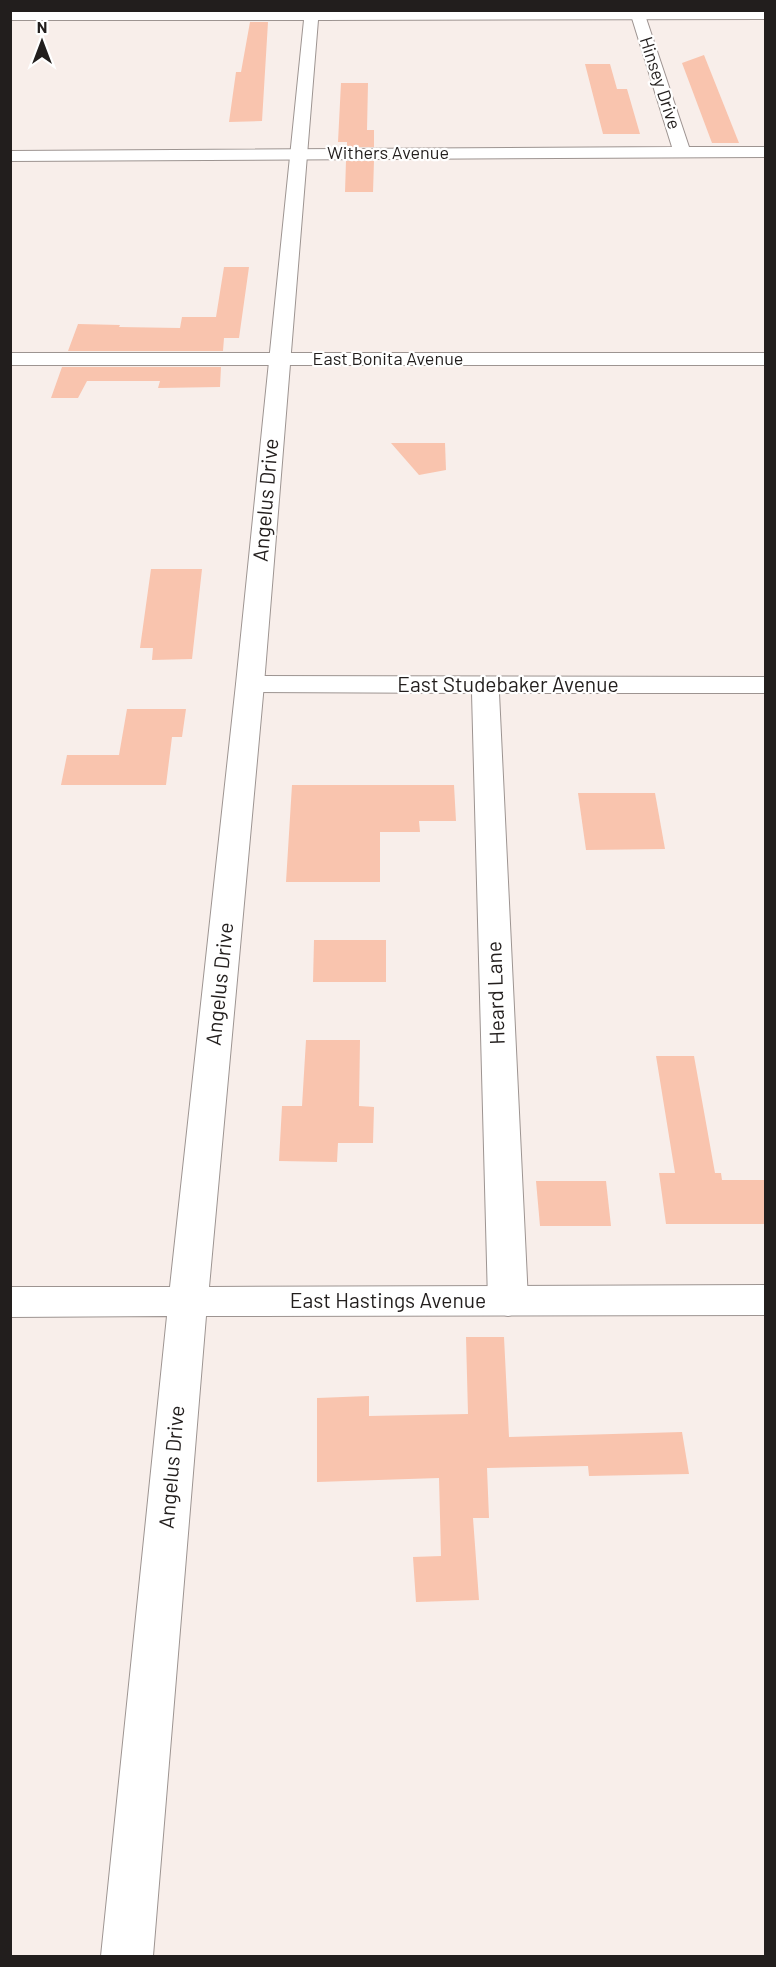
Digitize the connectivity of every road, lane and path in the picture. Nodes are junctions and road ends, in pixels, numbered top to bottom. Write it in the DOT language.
graph roads {
  1 [pos="312,13"];
  2 [pos="639,15"];
  3 [pos="765,15"];
  4 [pos="10,16"];
  5 [pos="682,151"];
  6 [pos="765,152"];
  7 [pos="298,154"];
  8 [pos="10,156"];
  9 [pos="279,358"];
  10 [pos="10,359"];
  11 [pos="765,359"];
  12 [pos="250,684"];
  13 [pos="765,685"];
  14 [pos="485,686"];
  15 [pos="765,1300"];
  16 [pos="508,1301"];
  17 [pos="10,1302"];
  18 [pos="188,1302"];
  19 [pos="127,1956"];
  1 -- 2 [label="street"];
  1 -- 4 [label="street"];
  1 -- 7 [label="street, Angelus Drive"];
  2 -- 3 [label="street"];
  2 -- 5 [label="street, Hinsey Drive"];
  5 -- 6 [label="street, Withers Avenue"];
  5 -- 7 [label="street, Withers Avenue"];
  7 -- 8 [label="street, Withers Avenue"];
  7 -- 9 [label="street, Angelus Drive"];
  9 -- 10 [label="street, East Bonita Avenue"];
  9 -- 11 [label="street, East Bonita Avenue"];
  9 -- 12 [label="street, Angelus Drive"];
  12 -- 14 [label="street, East Studebaker Avenue"];
  12 -- 18 [label="street, Angelus Drive"];
  13 -- 14 [label="street, East Studebaker Avenue"];
  14 -- 16 [label="street, Heard Lane"];
  15 -- 16 [label="street, East Hastings Avenue"];
  16 -- 18 [label="street, East Hastings Avenue"];
  17 -- 18 [label="street, East Hastings Avenue"];
  18 -- 19 [label="street, Angelus Drive"];
}
